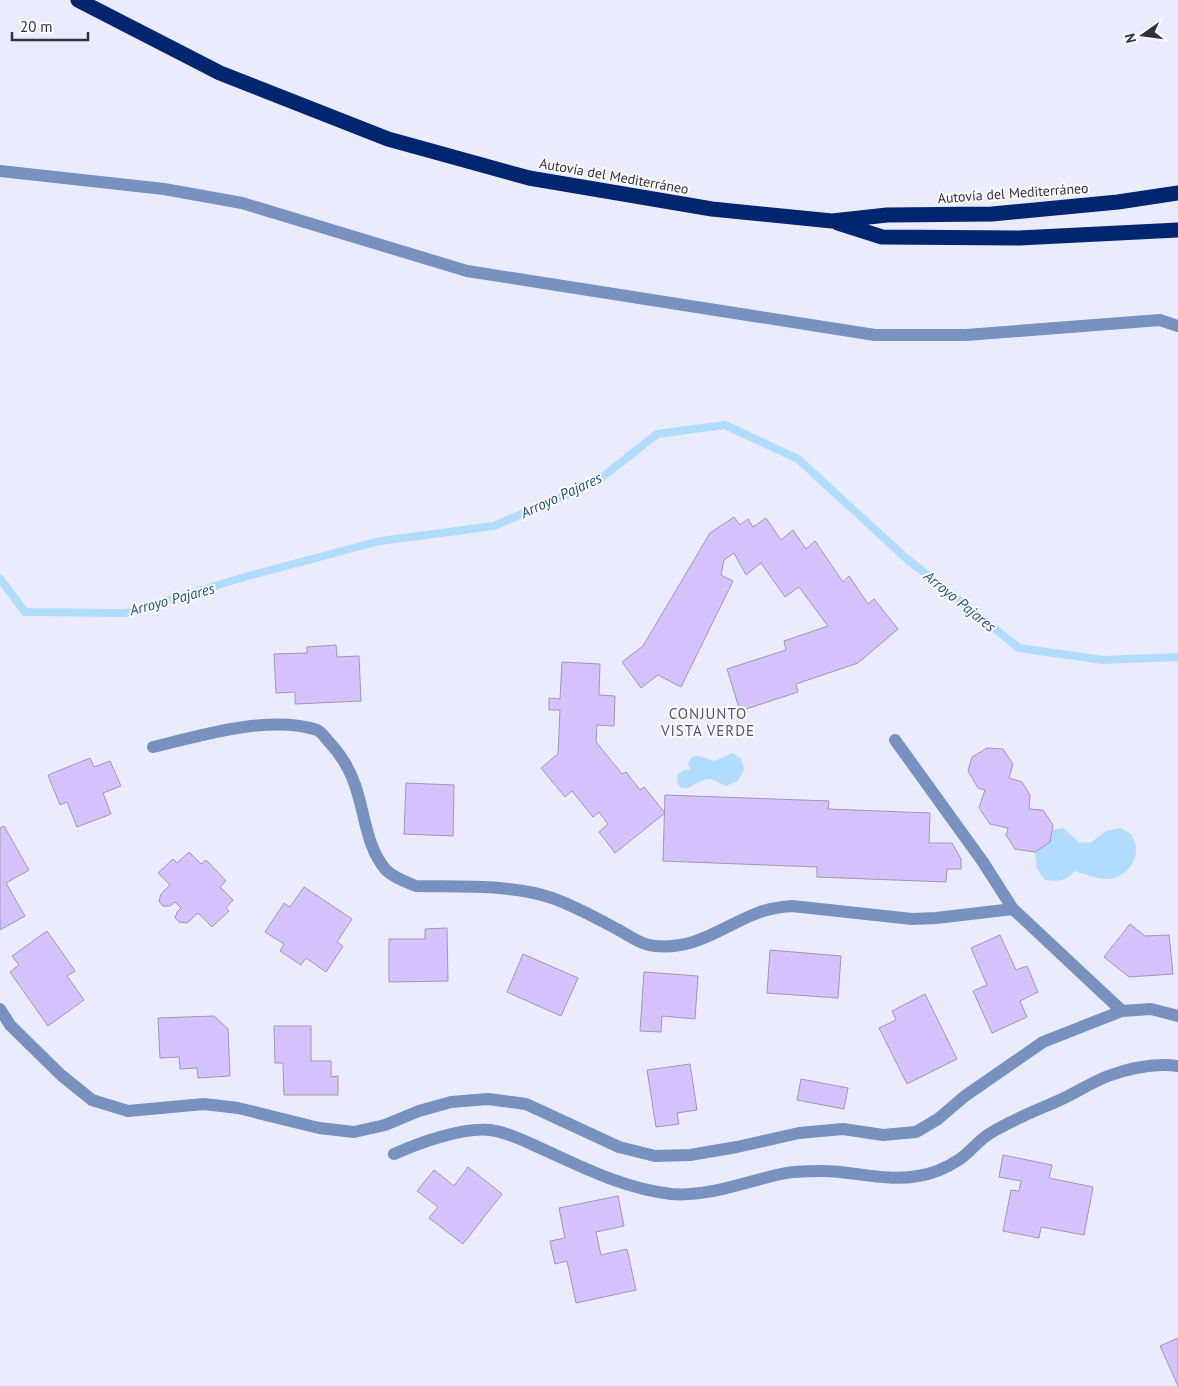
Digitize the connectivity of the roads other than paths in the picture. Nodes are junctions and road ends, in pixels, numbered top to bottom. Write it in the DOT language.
graph roads {
  1 [pos="78,0"];
  2 [pos="0,171"];
  3 [pos="1178,193"];
  4 [pos="832,221"];
  5 [pos="1178,230"];
  6 [pos="1178,326"];
  7 [pos="895,740"];
  8 [pos="153,747"];
  9 [pos="1013,909"];
  10 [pos="0,1009"];
  11 [pos="1122,1011"];
  12 [pos="1178,1016"];
  13 [pos="1178,1066"];
  14 [pos="394,1154"];
  1 -- 4 [label="highway, Autovía del Mediterráneo"];
  2 -- 6 [label="street"];
  3 -- 4 [label="highway, Autovía del Mediterráneo"];
  4 -- 5 [label="highway"];
  7 -- 9 [label="street"];
  8 -- 9 [label="street"];
  9 -- 11 [label="street"];
  10 -- 11 [label="street"];
  11 -- 12 [label="street"];
  13 -- 14 [label="street"];
}
